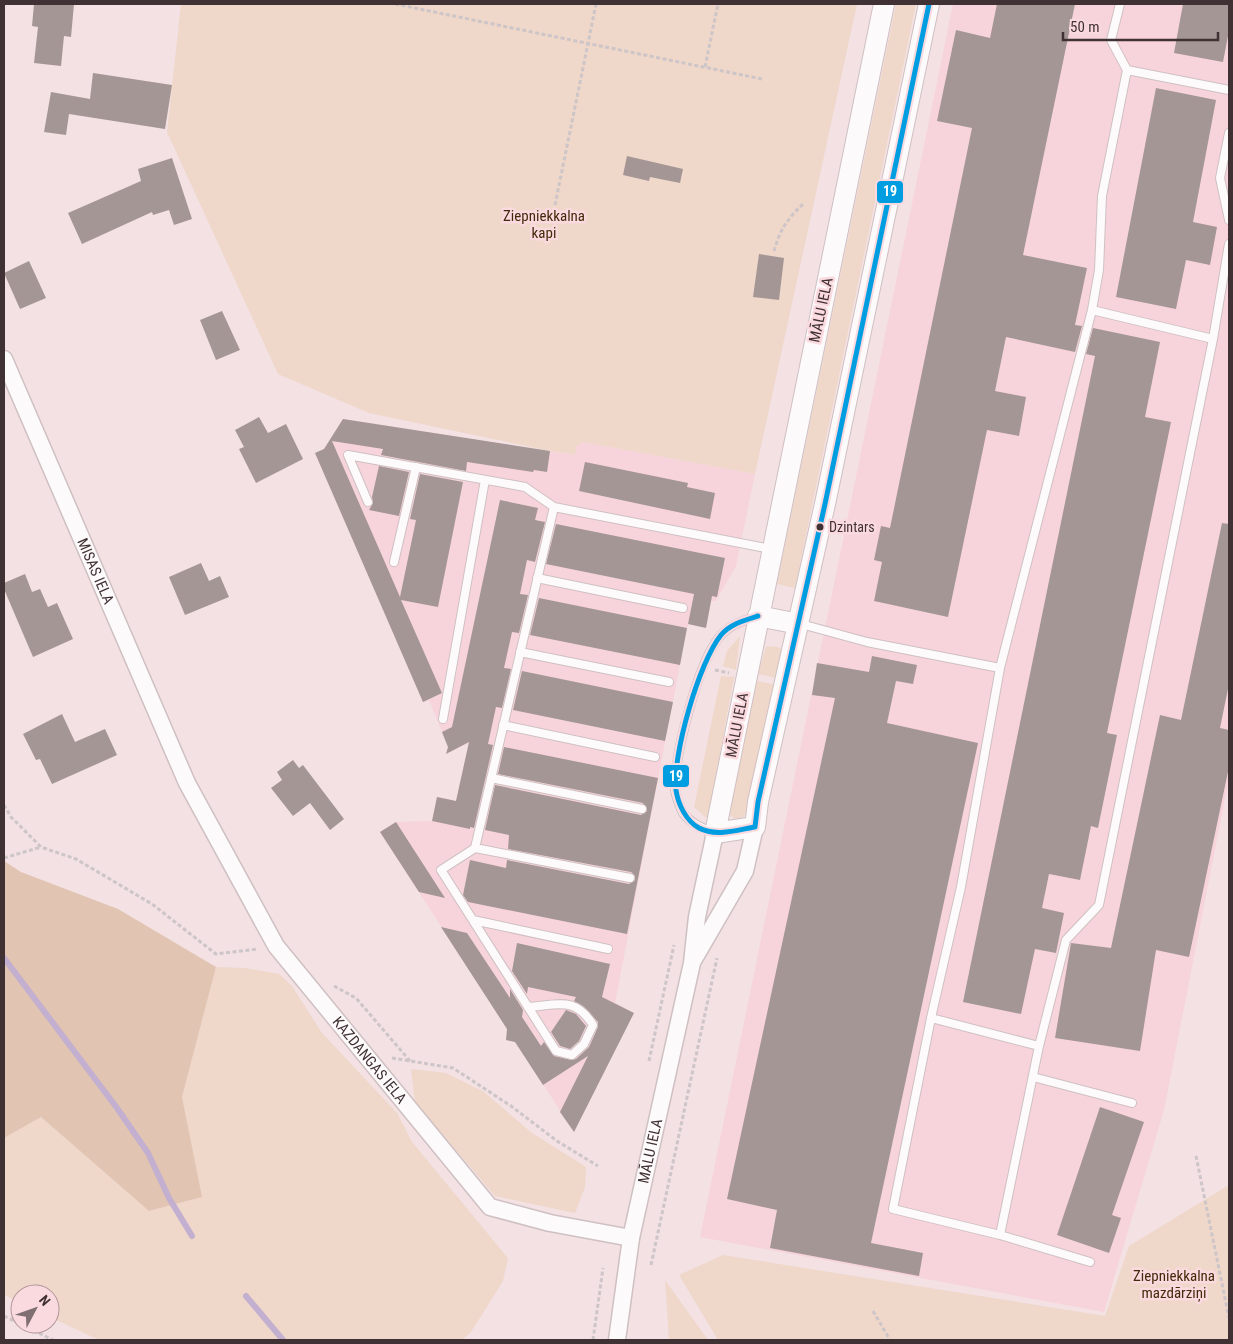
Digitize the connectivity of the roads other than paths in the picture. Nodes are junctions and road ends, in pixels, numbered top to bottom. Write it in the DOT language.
graph roads {
  1 [pos="884,4"];
  2 [pos="929,4"];
  3 [pos="1120,4"];
  4 [pos="1127,70"];
  5 [pos="1229,90"];
  6 [pos="1229,133"];
  7 [pos="1229,220"];
  8 [pos="1229,244"];
  9 [pos="1092,310"];
  10 [pos="1214,339"];
  11 [pos="4,359"];
  12 [pos="416,467"];
  13 [pos="485,480"];
  14 [pos="368,502"];
  15 [pos="554,507"];
  16 [pos="772,549"];
  17 [pos="394,562"];
  18 [pos="537,578"];
  19 [pos="683,608"];
  20 [pos="758,616"];
  21 [pos="799,624"];
  22 [pos="520,652"];
  23 [pos="1000,668"];
  24 [pos="669,682"];
  25 [pos="443,719"];
  26 [pos="504,724"];
  27 [pos="655,757"];
  28 [pos="491,778"];
  29 [pos="187,783"];
  30 [pos="642,809"];
  31 [pos="755,826"];
  32 [pos="715,833"];
  33 [pos="475,848"];
  34 [pos="630,878"];
  35 [pos="473,920"];
  36 [pos="608,949"];
  37 [pos="692,963"];
  38 [pos="528,1007"];
  39 [pos="931,1018"];
  40 [pos="1039,1046"];
  41 [pos="1032,1077"];
  42 [pos="1132,1103"];
  43 [pos="1000,1235"];
  44 [pos="631,1238"];
  45 [pos="1090,1262"];
  46 [pos="617,1340"];
  1 -- 16 [label="street, MĀLU IELA"];
  2 -- 21 [label="street, MĀLU IELA"];
  3 -- 4 [label="lane"];
  4 -- 5 [label="lane"];
  4 -- 9 [label="lane"];
  6 -- 7 [label="lane"];
  8 -- 10 [label="lane"];
  9 -- 10 [label="lane"];
  9 -- 23 [label="lane"];
  10 -- 40 [label="lane"];
  11 -- 29 [label="street, MISAS IELA"];
  12 -- 13 [label="lane"];
  12 -- 14 [label="lane"];
  12 -- 17 [label="lane"];
  13 -- 15 [label="lane"];
  13 -- 25 [label="lane"];
  15 -- 16 [label="lane"];
  15 -- 18 [label="lane"];
  16 -- 20 [label="street, MĀLU IELA"];
  18 -- 19 [label="lane"];
  18 -- 22 [label="lane"];
  20 -- 21 [label="street"];
  20 -- 32 [label="street, MĀLU IELA"];
  20 -- 32 [label="lane"];
  21 -- 23 [label="lane"];
  21 -- 31 [label="street, MĀLU IELA"];
  22 -- 24 [label="lane"];
  22 -- 26 [label="lane"];
  23 -- 39 [label="lane"];
  26 -- 27 [label="lane"];
  26 -- 28 [label="lane"];
  28 -- 30 [label="lane"];
  28 -- 33 [label="lane"];
  29 -- 44 [label="street, KAZDANGAS IELA"];
  31 -- 32 [label="street"];
  31 -- 37 [label="street, MĀLU IELA"];
  32 -- 37 [label="street, MĀLU IELA"];
  33 -- 34 [label="lane"];
  33 -- 35 [label="lane"];
  35 -- 36 [label="lane"];
  35 -- 38 [label="lane"];
  37 -- 44 [label="street, MĀLU IELA"];
  38 -- 38 [label="lane"];
  39 -- 40 [label="lane"];
  39 -- 43 [label="lane"];
  40 -- 41 [label="lane"];
  41 -- 42 [label="lane"];
  41 -- 43 [label="lane"];
  43 -- 45 [label="lane"];
  44 -- 46 [label="street, MĀLU IELA"];
}
